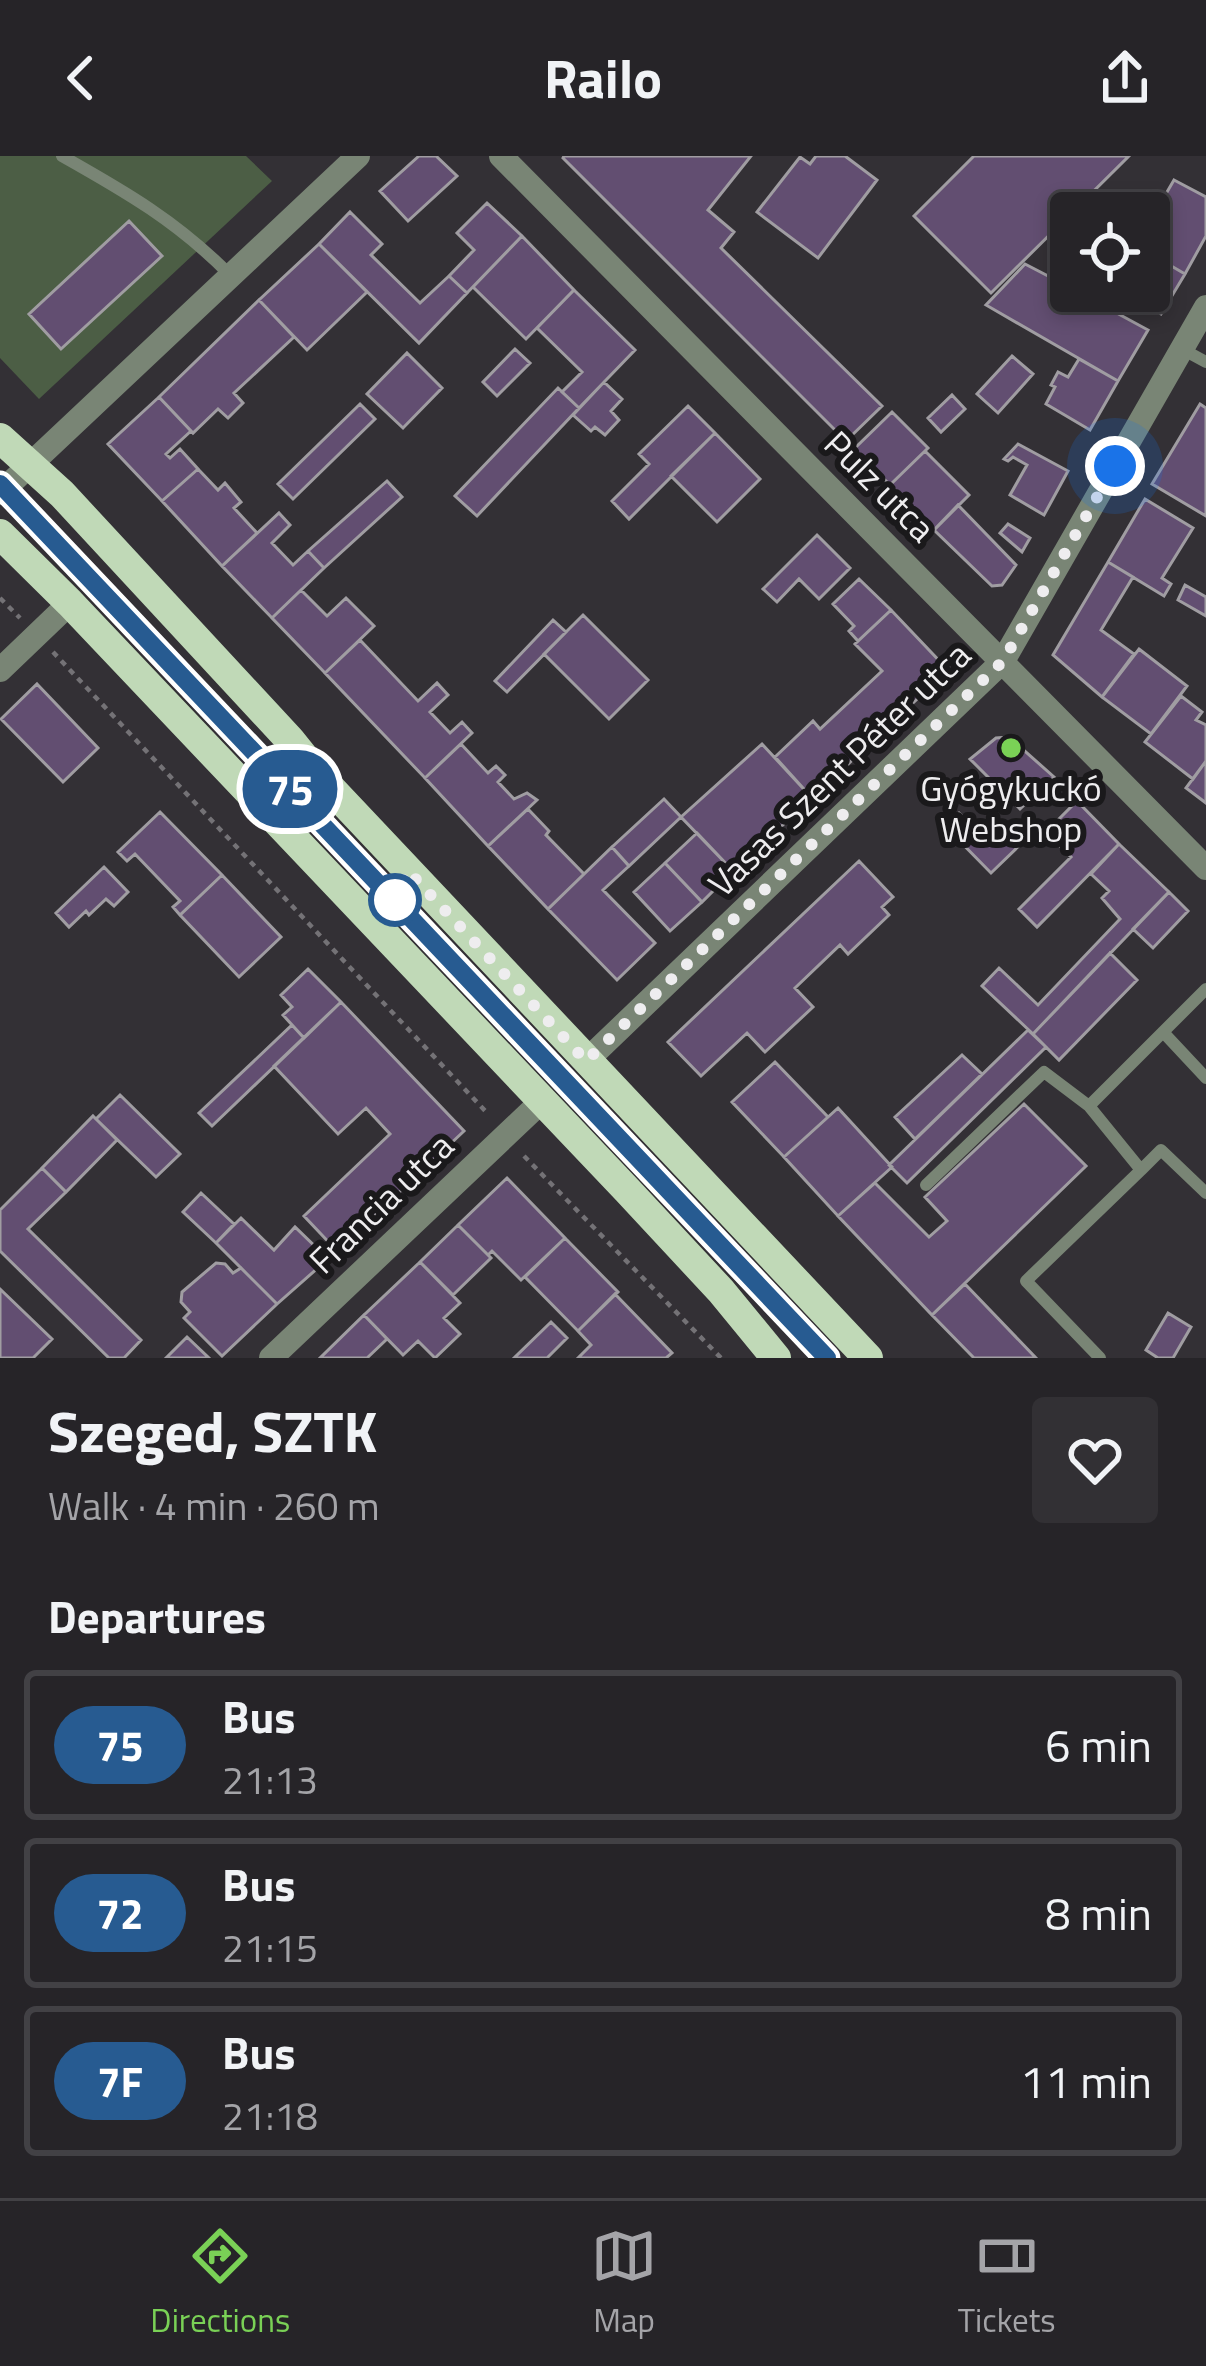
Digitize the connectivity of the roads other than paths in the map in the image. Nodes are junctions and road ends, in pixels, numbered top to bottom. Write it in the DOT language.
graph roads {
  1 [pos="62,156"];
  2 [pos="358,156"];
  3 [pos="501,156"];
  4 [pos="230,275"];
  5 [pos="1206,307"];
  6 [pos="1182,350"];
  7 [pos="1206,362"];
  8 [pos="0,438"];
  9 [pos="29,464"];
  10 [pos="2,488"];
  11 [pos="0,534"];
  12 [pos="70,603"];
  13 [pos="1003,661"];
  14 [pos="0,670"];
  15 [pos="1206,868"];
  16 [pos="1206,989"];
  17 [pos="1163,1032"];
  18 [pos="586,1061"];
  19 [pos="1206,1078"];
  20 [pos="542,1101"];
  21 [pos="1088,1106"];
  22 [pos="1141,1170"];
  23 [pos="926,1185"];
  24 [pos="1206,1193"];
  25 [pos="271,1358"];
  26 [pos="776,1358"];
  27 [pos="827,1358"];
  28 [pos="868,1358"];
  29 [pos="1100,1358"];
  1 -- 4 [label="lane"];
  2 -- 4 [label="street"];
  3 -- 13 [label="street, Pulz utca"];
  4 -- 9 [label="street"];
  5 -- 6 [label="street, Vasas Szent Péter utca"];
  6 -- 7 [label="lane"];
  6 -- 13 [label="street, Vasas Szent Péter utca"];
  8 -- 9 [label="main road"];
  9 -- 10 [label="street"];
  9 -- 18 [label="main road"];
  10 -- 27 [label="lane"];
  11 -- 12 [label="main road"];
  12 -- 14 [label="street"];
  12 -- 20 [label="main road"];
  13 -- 15 [label="street, Pulz utca"];
  13 -- 18 [label="street, Vasas Szent Péter utca"];
  16 -- 17 [label="lane"];
  17 -- 19 [label="lane"];
  17 -- 21 [label="lane"];
  18 -- 28 [label="main road"];
  20 -- 25 [label="street, Francia utca"];
  20 -- 26 [label="main road"];
  21 -- 22 [label="lane"];
  21 -- 23 [label="lane"];
  22 -- 24 [label="lane"];
  22 -- 29 [label="lane"];
}
